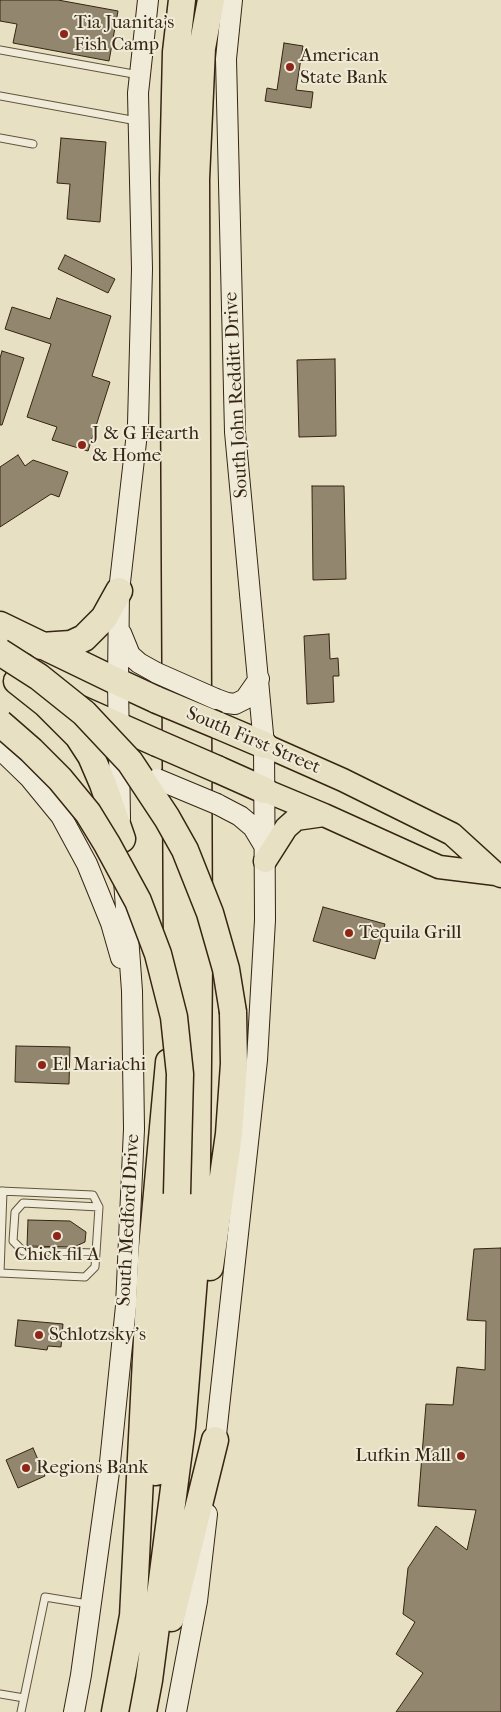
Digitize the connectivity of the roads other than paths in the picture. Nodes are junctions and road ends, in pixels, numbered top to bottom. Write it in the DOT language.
graph roads {
  1 [pos="148,0"];
  2 [pos="182,0"];
  3 [pos="211,0"];
  4 [pos="232,0"];
  5 [pos="0,50"];
  6 [pos="140,75"];
  7 [pos="0,96"];
  8 [pos="138,121"];
  9 [pos="0,138"];
  10 [pos="34,144"];
  11 [pos="119,591"];
  12 [pos="0,625"];
  13 [pos="120,629"];
  14 [pos="41,646"];
  15 [pos="0,652"];
  16 [pos="9,677"];
  17 [pos="259,679"];
  18 [pos="118,682"];
  19 [pos="0,723"];
  20 [pos="118,726"];
  21 [pos="264,745"];
  22 [pos="0,748"];
  23 [pos="120,782"];
  24 [pos="264,790"];
  25 [pos="324,815"];
  26 [pos="122,839"];
  27 [pos="266,855"];
  28 [pos="498,875"];
  29 [pos="132,991"];
  30 [pos="2,1191"];
  31 [pos="99,1207"];
  32 [pos="96,1253"];
  33 [pos="182,1427"];
  34 [pos="215,1440"];
  35 [pos="91,1604"];
  36 [pos="133,1617"];
  37 [pos="149,1680"];
  38 [pos="0,1694"];
  39 [pos="24,1698"];
  40 [pos="21,1712"];
  41 [pos="74,1712"];
  42 [pos="115,1712"];
  43 [pos="143,1712"];
  44 [pos="176,1712"];
  1 -- 6 [label="main road"];
  2 -- 36 [label="highway"];
  3 -- 33 [label="highway"];
  4 -- 17 [label="main road, South John Redditt Drive"];
  5 -- 6 [label="lane"];
  6 -- 8 [label="main road"];
  7 -- 8 [label="lane"];
  8 -- 11 [label="main road"];
  9 -- 10 [label="lane"];
  11 -- 13 [label="main road"];
  11 -- 14 [label="highway"];
  12 -- 14 [label="highway, South First Street"];
  13 -- 17 [label="main road, bridge"];
  13 -- 18 [label="main road"];
  14 -- 18 [label="highway, South First Street"];
  15 -- 33 [label="highway, bridge"];
  16 -- 20 [label="highway, South First Street"];
  16 -- 26 [label="highway"];
  17 -- 21 [label="main road, South John Redditt Drive"];
  18 -- 20 [label="main road"];
  18 -- 21 [label="highway, South First Street, bridge"];
  19 -- 36 [label="highway, bridge"];
  20 -- 23 [label="main road, South Medford Drive"];
  20 -- 24 [label="highway, South First Street, bridge"];
  21 -- 24 [label="main road, South John Redditt Drive"];
  21 -- 28 [label="main road, South First Street"];
  22 -- 29 [label="main road"];
  23 -- 26 [label="main road, South Medford Drive"];
  23 -- 27 [label="main road, bridge"];
  24 -- 25 [label="main road, South First Street"];
  24 -- 27 [label="main road"];
  25 -- 27 [label="main road"];
  25 -- 28 [label="main road, South First Street"];
  26 -- 29 [label="main road, South Medford Drive"];
  27 -- 34 [label="main road"];
  29 -- 35 [label="main road, South Medford Drive"];
  30 -- 31 [label="lane"];
  30 -- 32 [label="lane"];
  31 -- 32 [label="lane"];
  31 -- 32 [label="lane"];
  33 -- 37 [label="highway"];
  34 -- 37 [label="highway"];
  34 -- 44 [label="main road"];
  35 -- 39 [label="lane"];
  35 -- 41 [label="main road, South Medford Drive"];
  36 -- 42 [label="highway"];
  37 -- 43 [label="highway"];
  38 -- 39 [label="lane"];
  39 -- 40 [label="lane"];
}
